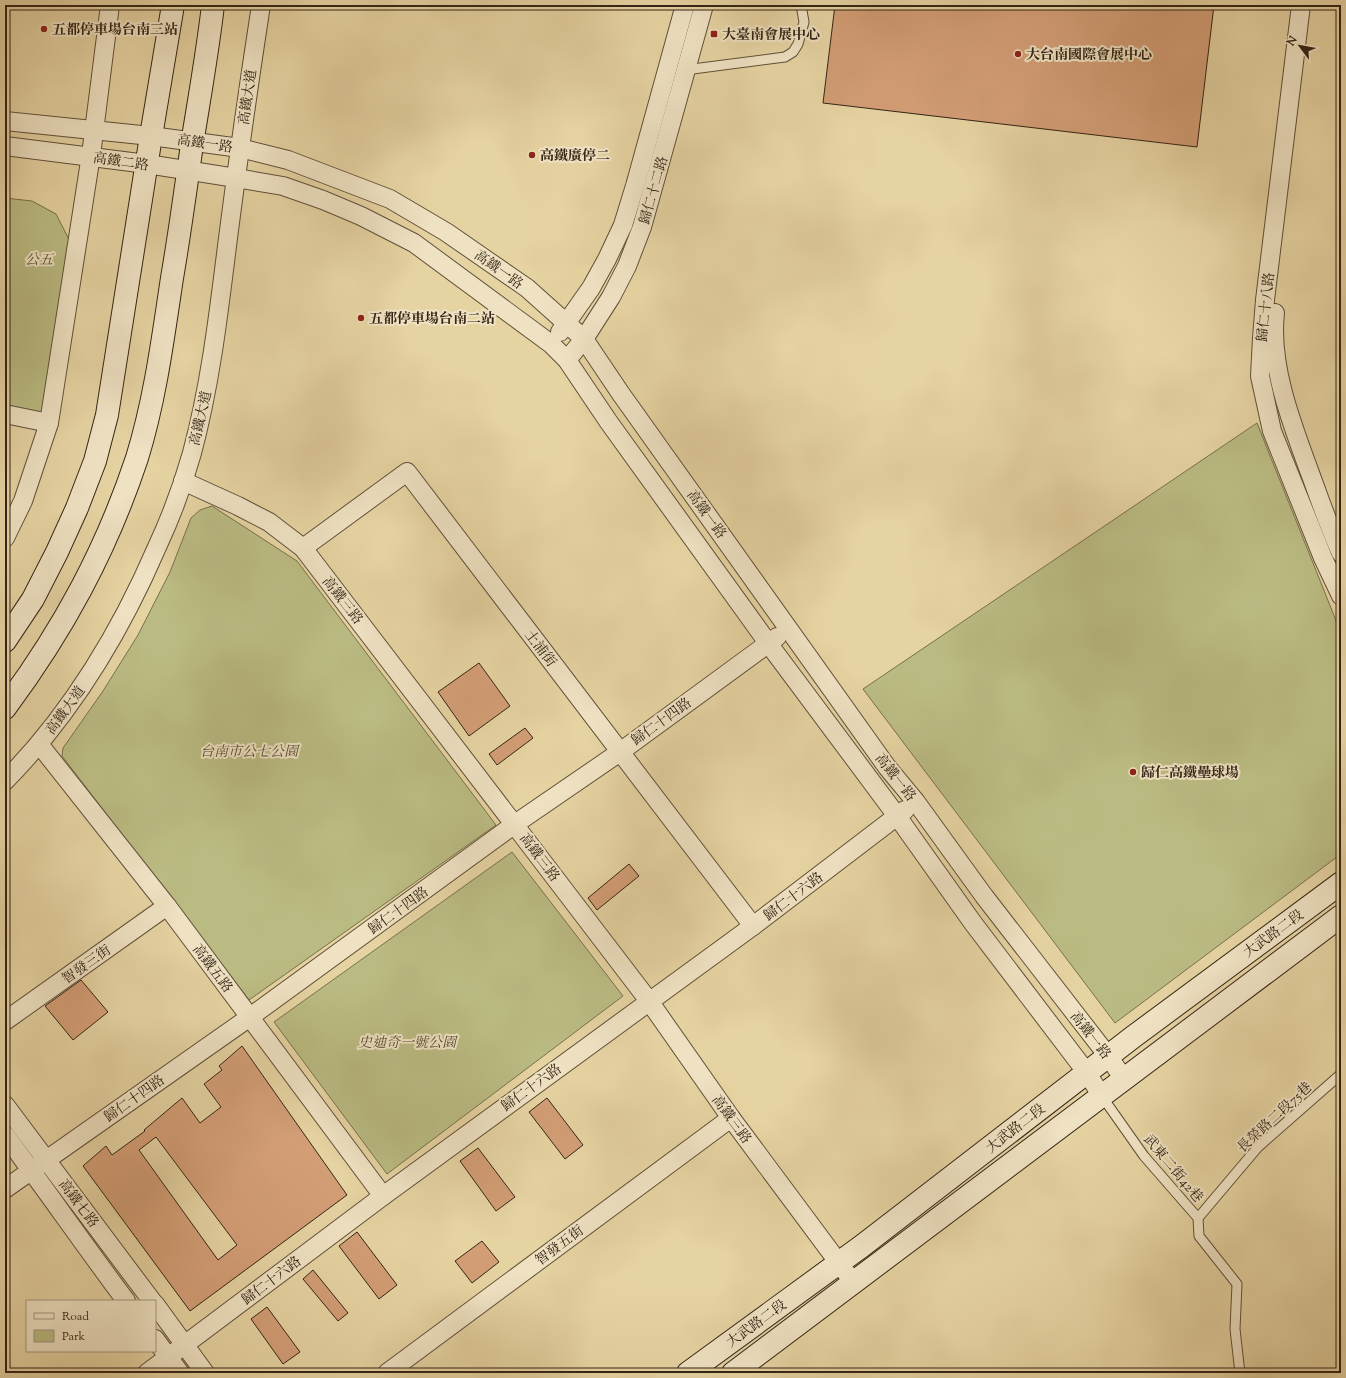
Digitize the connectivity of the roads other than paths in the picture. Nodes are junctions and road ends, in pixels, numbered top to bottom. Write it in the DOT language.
graph roads {
  1 [pos="110,5"];
  2 [pos="174,5"];
  3 [pos="213,5"];
  4 [pos="260,5"];
  5 [pos="685,5"];
  6 [pos="704,5"];
  7 [pos="801,5"];
  8 [pos="1301,5"];
  9 [pos="1313,5"];
  10 [pos="685,70"];
  11 [pos="5,121"];
  12 [pos="94,130"];
  13 [pos="151,136"];
  14 [pos="193,141"];
  15 [pos="5,146"];
  16 [pos="240,148"];
  17 [pos="90,157"];
  18 [pos="147,164"];
  19 [pos="189,170"];
  20 [pos="236,178"];
  21 [pos="567,324"];
  22 [pos="584,339"];
  23 [pos="551,344"];
  24 [pos="567,360"];
  25 [pos="5,414"];
  26 [pos="49,423"];
  27 [pos="183,481"];
  28 [pos="5,538"];
  29 [pos="303,548"];
  30 [pos="1341,553"];
  31 [pos="1341,596"];
  32 [pos="790,629"];
  33 [pos="5,641"];
  34 [pos="768,643"];
  35 [pos="5,708"];
  36 [pos="39,744"];
  37 [pos="620,752"];
  38 [pos="5,781"];
  39 [pos="916,802"];
  40 [pos="897,816"];
  41 [pos="515,824"];
  42 [pos="1341,883"];
  43 [pos="167,906"];
  44 [pos="1341,916"];
  45 [pos="753,926"];
  46 [pos="649,1001"];
  47 [pos="250,1017"];
  48 [pos="5,1021"];
  49 [pos="1108,1056"];
  50 [pos="1086,1072"];
  51 [pos="1341,1074"];
  52 [pos="1124,1079"];
  53 [pos="1101,1095"];
  54 [pos="5,1105"];
  55 [pos="730,1118"];
  56 [pos="5,1135"];
  57 [pos="46,1160"];
  58 [pos="31,1170"];
  59 [pos="5,1189"];
  60 [pos="383,1196"];
  61 [pos="1198,1218"];
  62 [pos="838,1263"];
  63 [pos="853,1282"];
  64 [pos="125,1300"];
  65 [pos="151,1300"];
  66 [pos="156,1305"];
  67 [pos="156,1340"];
  68 [pos="185,1345"];
  69 [pos="168,1357"];
  70 [pos="147,1373"];
  71 [pos="180,1373"];
  72 [pos="205,1373"];
  73 [pos="387,1373"];
  74 [pos="688,1373"];
  75 [pos="733,1373"];
  76 [pos="1240,1373"];
  1 -- 12 [label="street"];
  2 -- 13 [label="street"];
  3 -- 14 [label="street"];
  4 -- 16 [label="street, 高鐵大道"];
  5 -- 21 [label="street, 歸仁十二路"];
  6 -- 10 [label="street, 歸仁十二路"];
  7 -- 10 [label="lane"];
  8 -- 31 [label="street, 歸仁十八路"];
  9 -- 30 [label="street, 歸仁十八路"];
  10 -- 22 [label="street, 歸仁十二路"];
  11 -- 12 [label="street, 高鐵二路"];
  12 -- 13 [label="street, 高鐵二路"];
  12 -- 17 [label="street"];
  13 -- 14 [label="street, 高鐵一路"];
  13 -- 18 [label="street"];
  14 -- 16 [label="street, 高鐵一路"];
  14 -- 19 [label="street"];
  15 -- 17 [label="street, 高鐵二路"];
  16 -- 20 [label="street, 高鐵大道"];
  16 -- 21 [label="street, 高鐵一路"];
  17 -- 18 [label="street, 高鐵二路"];
  17 -- 26 [label="street"];
  18 -- 19 [label="street, 高鐵二路"];
  18 -- 33 [label="street"];
  19 -- 20 [label="street, 高鐵二路"];
  19 -- 35 [label="street"];
  20 -- 23 [label="street, 高鐵一路"];
  20 -- 27 [label="street, 高鐵大道"];
  21 -- 22 [label="street, 高鐵一路"];
  21 -- 23 [label="street, 歸仁十二路"];
  22 -- 24 [label="street, 歸仁十二路"];
  22 -- 32 [label="street, 高鐵一路"];
  23 -- 24 [label="street, 高鐵一路"];
  24 -- 34 [label="street, 高鐵一路"];
  25 -- 26 [label="street"];
  26 -- 28 [label="street"];
  27 -- 29 [label="street, 高鐵三路"];
  27 -- 36 [label="street, 高鐵大道"];
  29 -- 37 [label="street, 土浦街"];
  29 -- 41 [label="street, 高鐵三路"];
  32 -- 34 [label="street, 歸仁十四路"];
  32 -- 39 [label="street, 高鐵一路"];
  34 -- 37 [label="street, 歸仁十四路"];
  34 -- 40 [label="street, 高鐵一路"];
  36 -- 38 [label="street, 高鐵大道"];
  36 -- 43 [label="street, 高鐵五路"];
  37 -- 41 [label="street, 歸仁十四路"];
  37 -- 45 [label="street, 土浦街"];
  39 -- 40 [label="street, 歸仁十六路"];
  39 -- 49 [label="street, 高鐵一路"];
  40 -- 45 [label="street, 歸仁十六路"];
  40 -- 50 [label="street, 高鐵一路"];
  41 -- 46 [label="street, 高鐵三路"];
  41 -- 47 [label="street, 歸仁十四路"];
  42 -- 49 [label="street, 大武路二段"];
  43 -- 47 [label="street, 高鐵五路"];
  43 -- 48 [label="street, 智發三街"];
  44 -- 52 [label="street, 大武路二段"];
  45 -- 46 [label="street, 歸仁十六路"];
  46 -- 55 [label="street, 高鐵三路"];
  46 -- 60 [label="street, 歸仁十六路"];
  47 -- 57 [label="street, 歸仁十四路"];
  47 -- 60 [label="street, 高鐵五路"];
  49 -- 50 [label="street, 大武路二段"];
  49 -- 52 [label="street, 高鐵一路"];
  50 -- 53 [label="street, 高鐵一路"];
  50 -- 62 [label="street, 大武路二段"];
  51 -- 61 [label="lane, 長榮路二段75巷"];
  52 -- 53 [label="street, 大武路二段"];
  53 -- 61 [label="lane, 武東二街42巷"];
  53 -- 63 [label="street, 大武路二段"];
  54 -- 57 [label="street, 高鐵七路"];
  55 -- 62 [label="street, 高鐵三路"];
  55 -- 73 [label="street, 智發五街"];
  56 -- 58 [label="street, 高鐵七路"];
  57 -- 58 [label="street, 歸仁十四路"];
  57 -- 65 [label="street, 高鐵七路"];
  58 -- 59 [label="street, 歸仁十四路"];
  58 -- 64 [label="street, 高鐵七路"];
  60 -- 68 [label="street, 歸仁十六路"];
  61 -- 76 [label="lane, 武東二街42巷"];
  62 -- 63 [label="street, 高鐵三路"];
  62 -- 74 [label="street, 大武路二段"];
  63 -- 75 [label="street, 大武路二段"];
  66 -- 68 [label="street"];
  67 -- 69 [label="street"];
  68 -- 69 [label="street, 歸仁十六路"];
  68 -- 72 [label="street"];
  69 -- 70 [label="street, 歸仁十六路"];
  69 -- 71 [label="street"];
}
